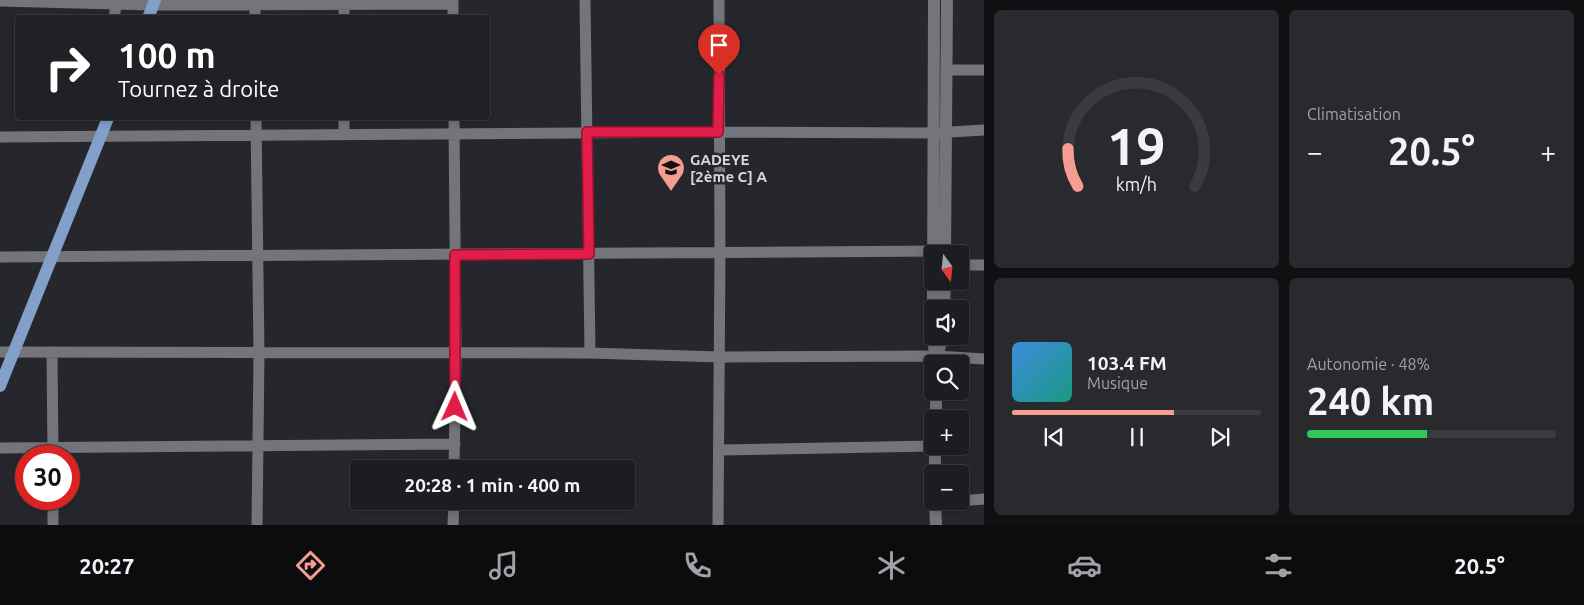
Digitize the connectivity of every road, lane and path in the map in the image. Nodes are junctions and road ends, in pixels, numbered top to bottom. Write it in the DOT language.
graph roads {
  1 [pos="585,0"];
  2 [pos="719,0"];
  3 [pos="934,0"];
  4 [pos="947,0"];
  5 [pos="0,1"];
  6 [pos="117,2"];
  7 [pos="255,2"];
  8 [pos="344,2"];
  9 [pos="453,2"];
  10 [pos="151,8"];
  11 [pos="115,15"];
  12 [pos="255,15"];
  13 [pos="344,15"];
  14 [pos="454,15"];
  15 [pos="947,70"];
  16 [pos="984,70"];
  17 [pos="107,120"];
  18 [pos="256,120"];
  19 [pos="344,120"];
  20 [pos="454,120"];
  21 [pos="984,130"];
  22 [pos="587,132"];
  23 [pos="718,132"];
  24 [pos="454,133"];
  25 [pos="940,133"];
  26 [pos="102,134"];
  27 [pos="256,134"];
  28 [pos="344,134"];
  29 [pos="0,137"];
  30 [pos="932,245"];
  31 [pos="945,245"];
  32 [pos="924,251"];
  33 [pos="589,254"];
  34 [pos="720,254"];
  35 [pos="455,255"];
  36 [pos="51,256"];
  37 [pos="256,256"];
  38 [pos="0,257"];
  39 [pos="969,265"];
  40 [pos="984,265"];
  41 [pos="0,352"];
  42 [pos="14,352"];
  43 [pos="52,352"];
  44 [pos="456,353"];
  45 [pos="590,353"];
  46 [pos="259,354"];
  47 [pos="720,357"];
  48 [pos="969,359"];
  49 [pos="984,359"];
  50 [pos="924,360"];
  51 [pos="0,386"];
  52 [pos="455,444"];
  53 [pos="53,445"];
  54 [pos="257,446"];
  55 [pos="924,446"];
  56 [pos="0,448"];
  57 [pos="15,449"];
  58 [pos="719,450"];
  59 [pos="80,451"];
  60 [pos="454,460"];
  61 [pos="984,499"];
  62 [pos="969,500"];
  63 [pos="53,510"];
  64 [pos="454,510"];
  65 [pos="935,510"];
  66 [pos="53,525"];
  67 [pos="257,525"];
  68 [pos="453,525"];
  69 [pos="718,525"];
  70 [pos="936,525"];
  1 -- 22 [label="street"];
  2 -- 23 [label="street"];
  3 -- 25 [label="street"];
  4 -- 15 [label="street"];
  5 -- 6 [label="street"];
  6 -- 10 [label="street"];
  6 -- 11 [label="street"];
  7 -- 8 [label="street"];
  7 -- 10 [label="street"];
  7 -- 12 [label="street"];
  8 -- 9 [label="street"];
  8 -- 13 [label="street"];
  9 -- 14 [label="street"];
  15 -- 16 [label="street"];
  15 -- 25 [label="street"];
  17 -- 26 [label="main road"];
  18 -- 27 [label="street"];
  19 -- 28 [label="street"];
  20 -- 24 [label="street"];
  21 -- 25 [label="street"];
  22 -- 23 [label="street"];
  22 -- 24 [label="street"];
  22 -- 33 [label="street"];
  23 -- 25 [label="street"];
  23 -- 34 [label="street"];
  24 -- 28 [label="street"];
  24 -- 35 [label="street"];
  25 -- 30 [label="street"];
  25 -- 31 [label="street"];
  26 -- 27 [label="street"];
  26 -- 29 [label="street"];
  26 -- 36 [label="main road"];
  27 -- 28 [label="street"];
  27 -- 37 [label="street"];
  32 -- 34 [label="street"];
  33 -- 34 [label="street"];
  33 -- 35 [label="street"];
  33 -- 45 [label="street"];
  34 -- 47 [label="street"];
  35 -- 37 [label="street"];
  35 -- 44 [label="street"];
  36 -- 37 [label="street"];
  36 -- 38 [label="street"];
  36 -- 42 [label="main road"];
  37 -- 46 [label="street"];
  39 -- 40 [label="street"];
  41 -- 42 [label="street"];
  42 -- 43 [label="street"];
  42 -- 51 [label="main road"];
  43 -- 46 [label="street"];
  43 -- 53 [label="street"];
  44 -- 45 [label="street"];
  44 -- 46 [label="street"];
  44 -- 52 [label="street"];
  45 -- 47 [label="street"];
  46 -- 54 [label="street"];
  47 -- 50 [label="street"];
  47 -- 58 [label="street"];
  48 -- 49 [label="street"];
  52 -- 54 [label="street"];
  52 -- 60 [label="street"];
  54 -- 59 [label="street"];
  54 -- 67 [label="street"];
  55 -- 58 [label="street"];
  56 -- 57 [label="street"];
  58 -- 69 [label="street"];
  61 -- 62 [label="street"];
  63 -- 66 [label="street"];
  64 -- 68 [label="street"];
  65 -- 70 [label="street"];
}
